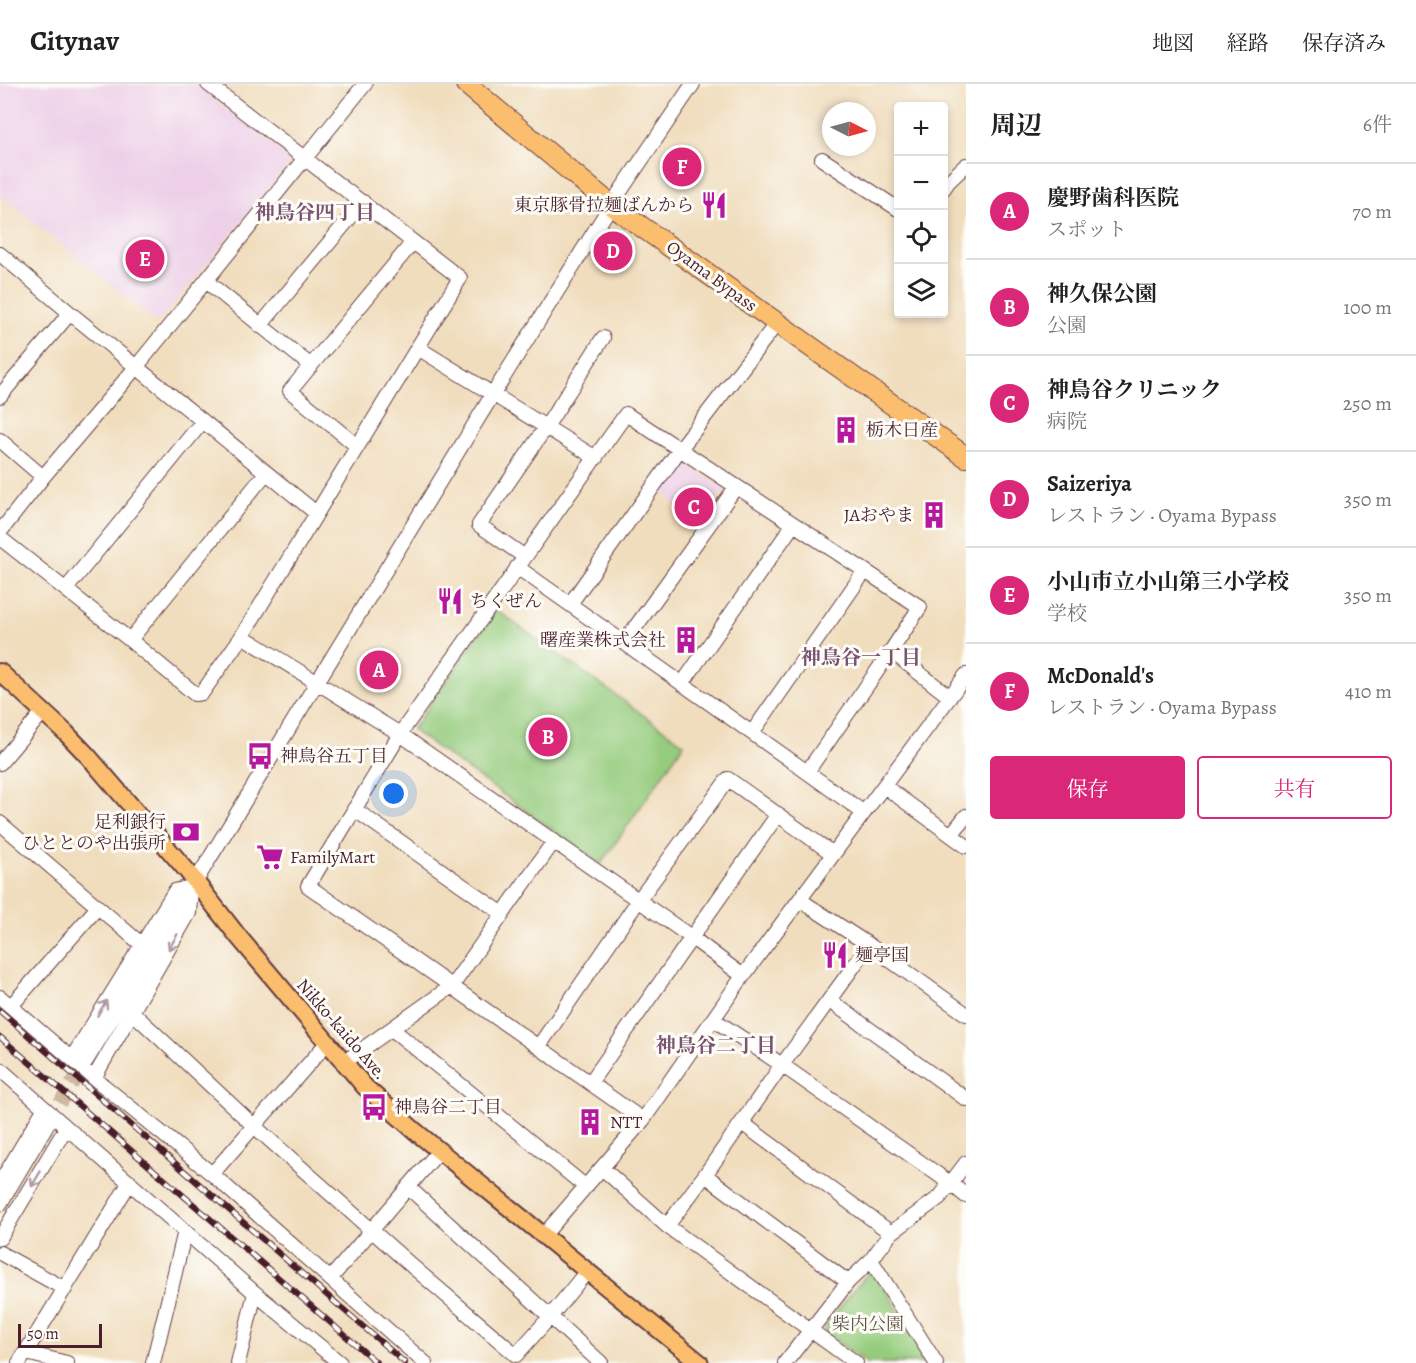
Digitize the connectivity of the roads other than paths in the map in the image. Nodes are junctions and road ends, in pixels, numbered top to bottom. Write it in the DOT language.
graph roads {
  1 [pos="208,84"];
  2 [pos="365,84"];
  3 [pos="466,84"];
  4 [pos="693,84"];
  5 [pos="305,158"];
  6 [pos="822,159"];
  7 [pos="966,165"];
  8 [pos="948,184"];
  9 [pos="363,202"];
  10 [pos="611,205"];
  11 [pos="894,206"];
  12 [pos="413,242"];
  13 [pos="3,261"];
  14 [pos="206,281"];
  15 [pos="70,313"];
  16 [pos="777,323"];
  17 [pos="260,326"];
  18 [pos="603,338"];
  19 [pos="418,348"];
  20 [pos="137,366"];
  21 [pos="311,366"];
  22 [pos="493,394"];
  23 [pos="0,396"];
  24 [pos="203,421"];
  25 [pos="546,427"];
  26 [pos="0,440"];
  27 [pos="357,446"];
  28 [pos="680,449"];
  29 [pos="966,457"];
  30 [pos="596,458"];
  31 [pos="266,473"];
  32 [pos="43,477"];
  33 [pos="736,487"];
  34 [pos="316,513"];
  35 [pos="793,525"];
  36 [pos="0,532"];
  37 [pos="0,538"];
  38 [pos="521,562"];
  39 [pos="864,572"];
  40 [pos="66,590"];
  41 [pos="570,604"];
  42 [pos="242,636"];
  43 [pos="130,640"];
  44 [pos="624,643"];
  45 [pos="891,651"];
  46 [pos="0,672"];
  47 [pos="966,675"];
  48 [pos="316,682"];
  49 [pos="682,684"];
  50 [pos="950,697"];
  51 [pos="43,712"];
  52 [pos="752,733"];
  53 [pos="400,734"];
  54 [pos="0,764"];
  55 [pos="807,772"];
  56 [pos="884,786"];
  57 [pos="354,809"];
  58 [pos="864,813"];
  59 [pos="778,814"];
  60 [pos="966,816"];
  61 [pos="2,828"];
  62 [pos="951,836"];
  63 [pos="554,841"];
  64 [pos="966,846"];
  65 [pos="834,854"];
  66 [pos="193,884"];
  67 [pos="800,900"];
  68 [pos="638,901"];
  69 [pos="98,908"];
  70 [pos="503,914"];
  71 [pos="691,937"];
  72 [pos="141,944"];
  73 [pos="869,945"];
  74 [pos="743,976"];
  75 [pos="452,986"];
  76 [pos="829,1000"];
  77 [pos="5,1001"];
  78 [pos="133,1013"];
  79 [pos="966,1014"];
  80 [pos="713,1019"];
  81 [pos="392,1029"];
  82 [pos="327,1043"];
  83 [pos="539,1046"];
  84 [pos="72,1058"];
  85 [pos="86,1061"];
  86 [pos="343,1063"];
  87 [pos="782,1065"];
  88 [pos="0,1069"];
  89 [pos="94,1077"];
  90 [pos="590,1083"];
  91 [pos="966,1099"];
  92 [pos="47,1115"];
  93 [pos="643,1120"];
  94 [pos="742,1123"];
  95 [pos="254,1126"];
  96 [pos="66,1128"];
  97 [pos="439,1151"];
  98 [pos="966,1163"];
  99 [pos="602,1168"];
  100 [pos="212,1174"];
  101 [pos="705,1175"];
  102 [pos="130,1182"];
  103 [pos="0,1183"];
  104 [pos="950,1183"];
  105 [pos="586,1186"];
  106 [pos="408,1187"];
  107 [pos="966,1196"];
  108 [pos="0,1204"];
  109 [pos="667,1226"];
  110 [pos="371,1230"];
  111 [pos="185,1231"];
  112 [pos="891,1233"];
  113 [pos="543,1236"];
  114 [pos="0,1238"];
  115 [pos="0,1253"];
  116 [pos="871,1260"];
  117 [pos="587,1271"];
  118 [pos="330,1279"];
  119 [pos="848,1282"];
  120 [pos="65,1289"];
  121 [pos="255,1293"];
  122 [pos="550,1317"];
  123 [pos="812,1330"];
  124 [pos="22,1358"];
  125 [pos="517,1360"];
  126 [pos="67,1363"];
  127 [pos="153,1363"];
  128 [pos="238,1363"];
  129 [pos="339,1363"];
  130 [pos="425,1363"];
  131 [pos="601,1363"];
  132 [pos="700,1363"];
  133 [pos="785,1363"];
  134 [pos="856,1363"];
  135 [pos="936,1363"];
  1 -- 5 [label="street"];
  2 -- 5 [label="street"];
  3 -- 10 [label="highway, Oyama Bypass"];
  4 -- 10 [label="street"];
  5 -- 9 [label="street"];
  5 -- 14 [label="street"];
  6 -- 11 [label="street"];
  7 -- 8 [label="street"];
  9 -- 12 [label="street"];
  9 -- 17 [label="street"];
  10 -- 16 [label="highway, Oyama Bypass"];
  10 -- 22 [label="street"];
  12 -- 19 [label="street"];
  12 -- 21 [label="street"];
  13 -- 15 [label="street"];
  14 -- 17 [label="street"];
  14 -- 20 [label="street"];
  15 -- 20 [label="street"];
  15 -- 23 [label="street"];
  16 -- 28 [label="street"];
  16 -- 29 [label="highway, Oyama Bypass"];
  17 -- 21 [label="street"];
  18 -- 25 [label="street"];
  19 -- 22 [label="street"];
  19 -- 27 [label="street"];
  20 -- 24 [label="street"];
  20 -- 32 [label="street"];
  21 -- 27 [label="street"];
  22 -- 25 [label="street"];
  22 -- 48 [label="street"];
  24 -- 31 [label="street"];
  24 -- 40 [label="street"];
  25 -- 30 [label="street"];
  25 -- 38 [label="street"];
  26 -- 32 [label="street"];
  27 -- 34 [label="street"];
  28 -- 30 [label="street"];
  28 -- 33 [label="street"];
  28 -- 41 [label="street"];
  30 -- 38 [label="street"];
  31 -- 34 [label="street"];
  31 -- 43 [label="street"];
  32 -- 36 [label="street"];
  33 -- 35 [label="street"];
  33 -- 44 [label="street"];
  34 -- 42 [label="street"];
  35 -- 39 [label="street"];
  35 -- 49 [label="street"];
  37 -- 40 [label="street"];
  38 -- 41 [label="street"];
  38 -- 53 [label="street"];
  39 -- 45 [label="street"];
  39 -- 52 [label="street"];
  40 -- 43 [label="street"];
  41 -- 44 [label="street"];
  42 -- 43 [label="street"];
  42 -- 48 [label="street"];
  44 -- 49 [label="street"];
  45 -- 50 [label="street"];
  45 -- 55 [label="street"];
  46 -- 51 [label="main road, Nikko-kaido Ave."];
  47 -- 50 [label="street"];
  48 -- 53 [label="street"];
  48 -- 66 [label="street"];
  49 -- 52 [label="street"];
  50 -- 56 [label="street"];
  51 -- 54 [label="street"];
  51 -- 66 [label="main road, Nikko-kaido Ave."];
  52 -- 55 [label="street"];
  53 -- 57 [label="street"];
  53 -- 63 [label="street"];
  55 -- 58 [label="street"];
  56 -- 58 [label="street"];
  56 -- 62 [label="street"];
  57 -- 70 [label="street"];
  57 -- 75 [label="street"];
  58 -- 65 [label="street"];
  59 -- 65 [label="street"];
  59 -- 68 [label="street"];
  59 -- 71 [label="street"];
  60 -- 62 [label="street"];
  61 -- 69 [label="street"];
  62 -- 64 [label="street"];
  63 -- 68 [label="street"];
  63 -- 70 [label="street"];
  65 -- 67 [label="street"];
  66 -- 72 [label="street"];
  66 -- 78 [label="street, one-way"];
  66 -- 82 [label="main road, Nikko-kaido Ave."];
  66 -- 85 [label="street"];
  67 -- 73 [label="street"];
  67 -- 74 [label="street"];
  68 -- 71 [label="street"];
  68 -- 83 [label="street"];
  69 -- 72 [label="street"];
  69 -- 77 [label="street"];
  70 -- 75 [label="street"];
  71 -- 74 [label="street"];
  71 -- 90 [label="street"];
  84 -- 72 [label="street, one-way"];
  73 -- 76 [label="street"];
  73 -- 79 [label="street"];
  74 -- 80 [label="street"];
  75 -- 81 [label="street"];
  75 -- 83 [label="street"];
  76 -- 87 [label="street"];
  76 -- 91 [label="street"];
  77 -- 84 [label="street"];
  78 -- 89 [label="street"];
  78 -- 95 [label="street"];
  80 -- 87 [label="street"];
  80 -- 93 [label="street"];
  81 -- 86 [label="street"];
  81 -- 105 [label="street"];
  82 -- 86 [label="main road, Nikko-kaido Ave."];
  82 -- 95 [label="street"];
  83 -- 90 [label="street"];
  84 -- 89 [label="street"];
  86 -- 97 [label="main road, Nikko-kaido Ave."];
  87 -- 94 [label="street"];
  87 -- 104 [label="street"];
  88 -- 92 [label="street"];
  89 -- 100 [label="street"];
  90 -- 93 [label="street"];
  92 -- 96 [label="street"];
  92 -- 103 [label="street"];
  92 -- 108 [label="street"];
  93 -- 99 [label="street"];
  94 -- 101 [label="street"];
  94 -- 112 [label="street"];
  95 -- 100 [label="street"];
  95 -- 110 [label="street"];
  96 -- 102 [label="street"];
  96 -- 114 [label="street, one-way"];
  97 -- 106 [label="street"];
  97 -- 113 [label="main road, Nikko-kaido Ave."];
  98 -- 104 [label="street"];
  99 -- 105 [label="street"];
  99 -- 109 [label="street"];
  100 -- 118 [label="street"];
  101 -- 109 [label="street"];
  101 -- 119 [label="street"];
  102 -- 111 [label="street"];
  102 -- 120 [label="street"];
  104 -- 107 [label="street"];
  104 -- 112 [label="street"];
  105 -- 113 [label="street"];
  106 -- 110 [label="street"];
  106 -- 122 [label="street"];
  109 -- 123 [label="street"];
  110 -- 118 [label="street"];
  110 -- 125 [label="street"];
  111 -- 121 [label="street"];
  111 -- 127 [label="street"];
  112 -- 116 [label="street"];
  113 -- 117 [label="main road, Nikko-kaido Ave."];
  115 -- 120 [label="street"];
  116 -- 119 [label="street"];
  116 -- 135 [label="street"];
  117 -- 122 [label="street"];
  117 -- 132 [label="main road, Nikko-kaido Ave."];
  118 -- 130 [label="street"];
  119 -- 123 [label="street"];
  120 -- 124 [label="street"];
  121 -- 128 [label="street"];
  121 -- 129 [label="street"];
  122 -- 125 [label="street"];
  122 -- 131 [label="street"];
  123 -- 133 [label="street"];
  123 -- 134 [label="street"];
  124 -- 126 [label="street"];
}
